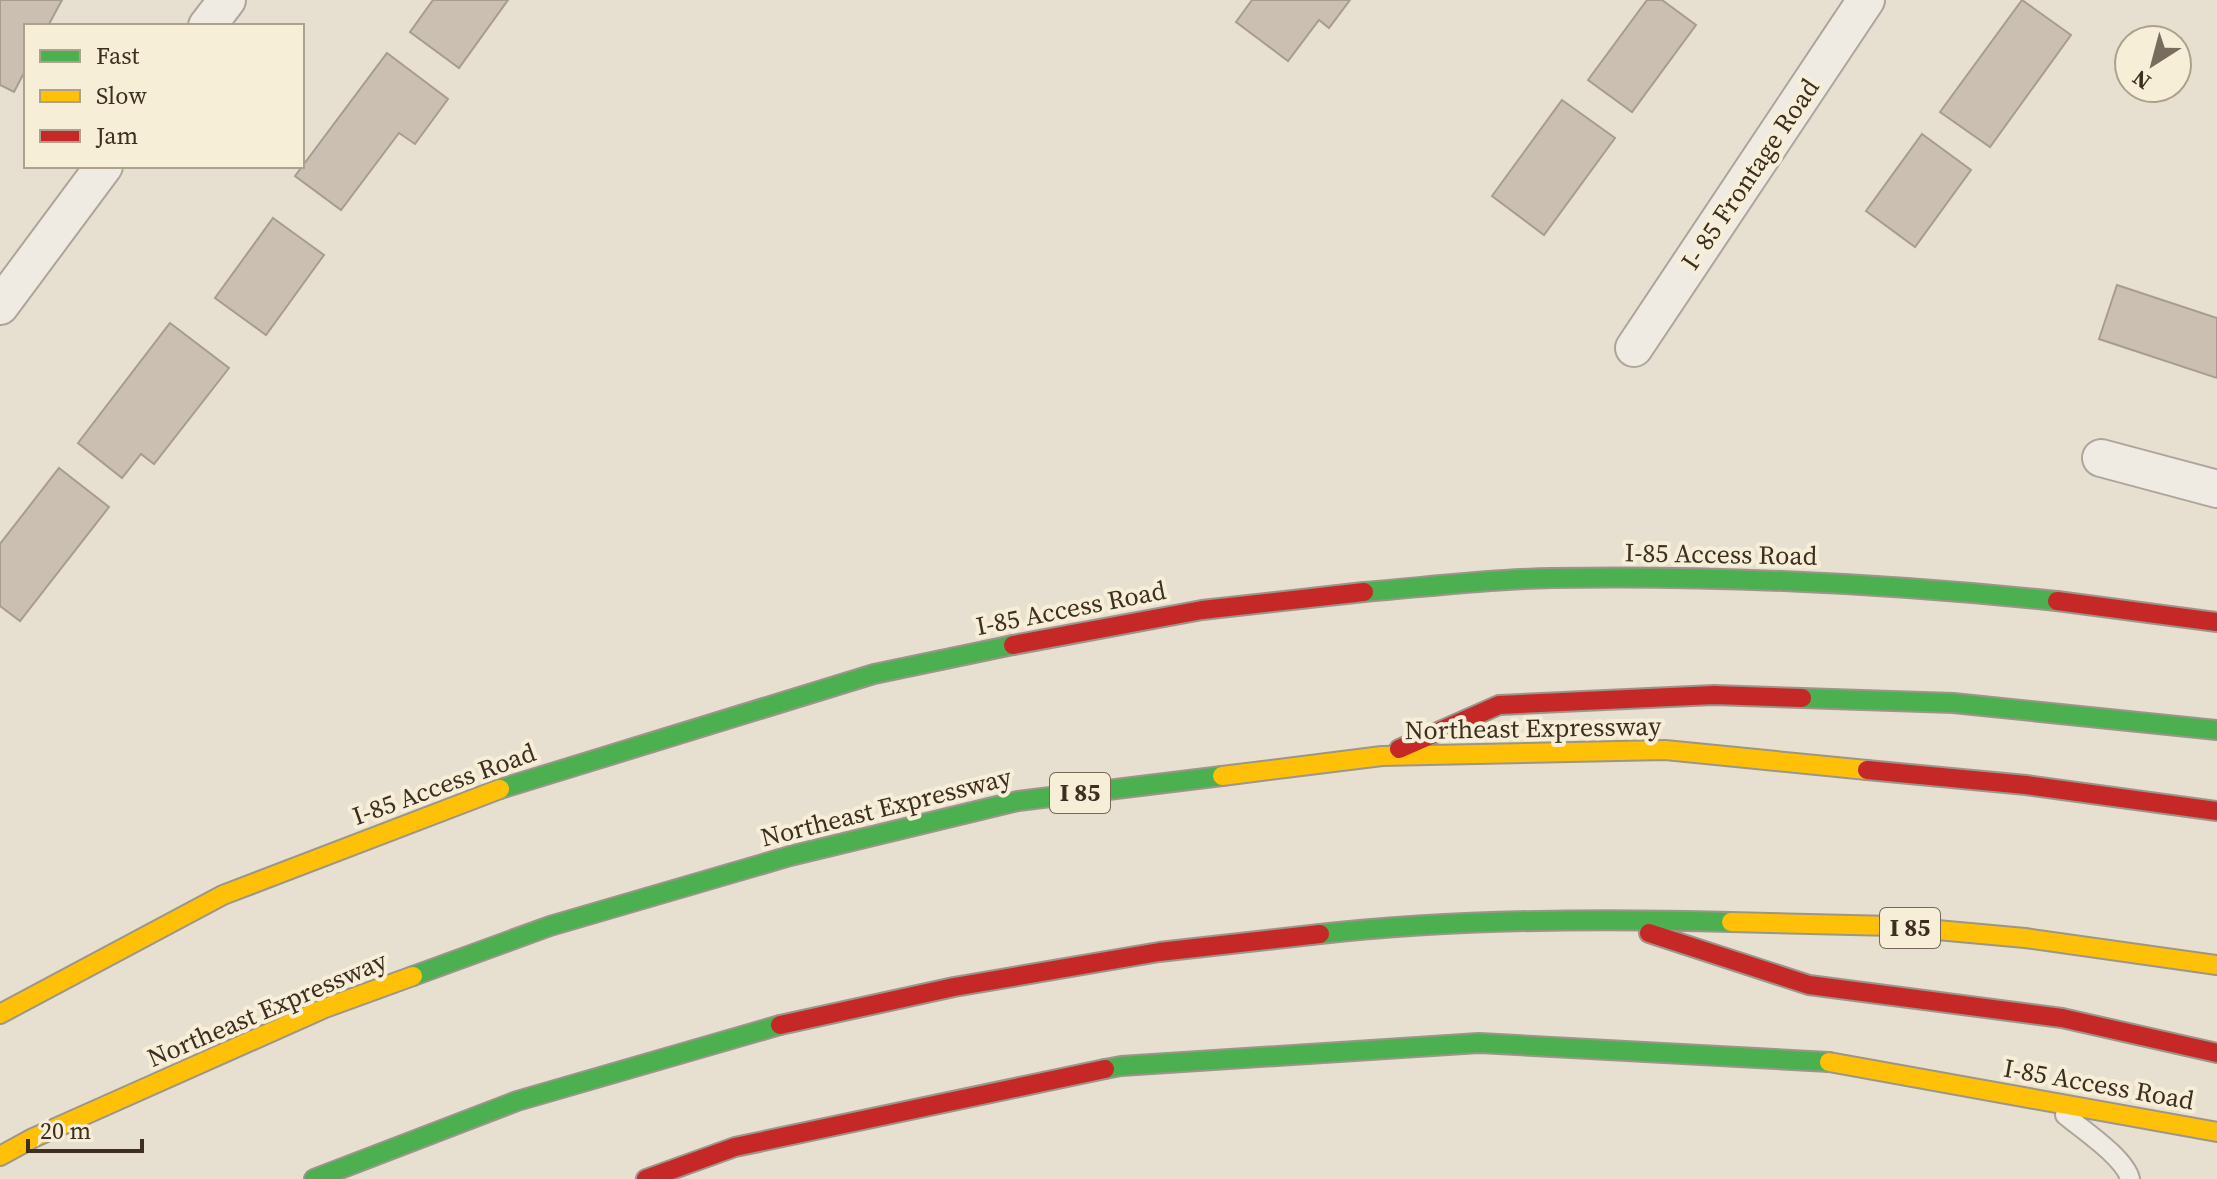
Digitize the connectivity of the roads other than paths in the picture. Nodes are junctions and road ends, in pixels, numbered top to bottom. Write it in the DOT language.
graph roads {
  1 [pos="227,0"];
  2 [pos="1866,0"];
  3 [pos="209,24"];
  4 [pos="103,168"];
  5 [pos="0,306"];
  6 [pos="1634,348"];
  7 [pos="2101,458"];
  8 [pos="2217,489"];
  9 [pos="2217,622"];
  10 [pos="2217,730"];
  11 [pos="1382,756"];
  12 [pos="2217,811"];
  13 [pos="1601,918"];
  14 [pos="2217,965"];
  15 [pos="0,1014"];
  16 [pos="2217,1053"];
  17 [pos="2048,1101"];
  18 [pos="2217,1132"];
  19 [pos="0,1156"];
  20 [pos="314,1179"];
  21 [pos="646,1179"];
  22 [pos="2130,1179"];
  1 -- 3 [label="street"];
  2 -- 6 [label="street, I- 85 Frontage Road"];
  4 -- 5 [label="street"];
  7 -- 8 [label="street"];
  9 -- 15 [label="main road, I-85 Access Road"];
  10 -- 11 [label="main road"];
  11 -- 12 [label="main road, Northeast Expressway / I 85"];
  11 -- 19 [label="main road, Northeast Expressway / I 85"];
  13 -- 14 [label="main road, I 85"];
  13 -- 16 [label="main road"];
  13 -- 20 [label="main road, I 85"];
  17 -- 18 [label="main road, I-85 Access Road"];
  17 -- 21 [label="main road, I-85 Access Road"];
  17 -- 22 [label="lane"];
}
